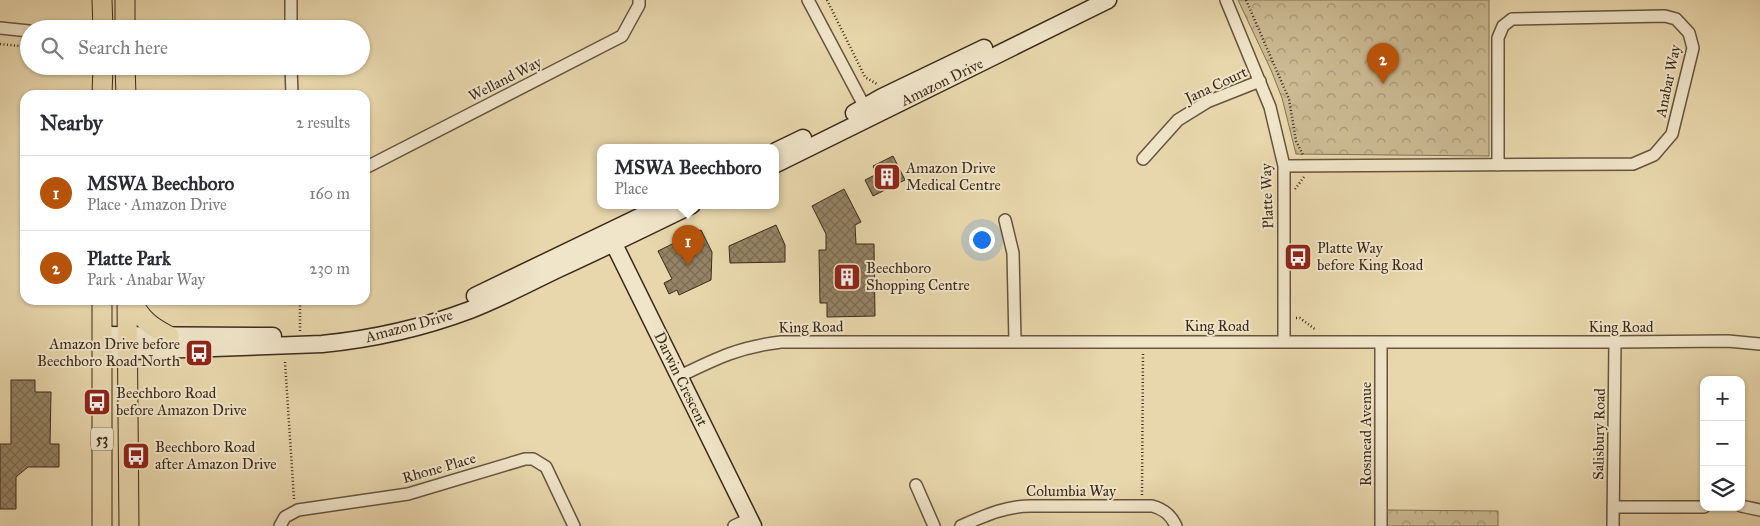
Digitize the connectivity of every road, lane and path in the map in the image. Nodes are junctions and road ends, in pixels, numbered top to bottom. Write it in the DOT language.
graph roads {
  1 [pos="102,0"];
  2 [pos="125,0"];
  3 [pos="291,0"];
  4 [pos="639,0"];
  5 [pos="808,0"];
  6 [pos="827,0"];
  7 [pos="1084,0"];
  8 [pos="1108,0"];
  9 [pos="1226,0"];
  10 [pos="103,20"];
  11 [pos="125,20"];
  12 [pos="291,20"];
  13 [pos="0,28"];
  14 [pos="20,30"];
  15 [pos="0,44"];
  16 [pos="20,45"];
  17 [pos="103,75"];
  18 [pos="126,75"];
  19 [pos="291,75"];
  20 [pos="1260,80"];
  21 [pos="102,90"];
  22 [pos="126,90"];
  23 [pos="292,90"];
  24 [pos="882,97"];
  25 [pos="868,112"];
  26 [pos="779,150"];
  27 [pos="1143,159"];
  28 [pos="779,162"];
  29 [pos="370,165"];
  30 [pos="1498,165"];
  31 [pos="1284,166"];
  32 [pos="658,209"];
  33 [pos="682,209"];
  34 [pos="1005,220"];
  35 [pos="611,238"];
  36 [pos="102,305"];
  37 [pos="127,305"];
  38 [pos="134,305"];
  39 [pos="300,305"];
  40 [pos="300,334"];
  41 [pos="169,336"];
  42 [pos="1015,341"];
  43 [pos="1143,341"];
  44 [pos="1284,342"];
  45 [pos="1380,342"];
  46 [pos="1615,342"];
  47 [pos="102,343"];
  48 [pos="127,344"];
  49 [pos="1760,344"];
  50 [pos="284,362"];
  51 [pos="680,376"];
  52 [pos="916,485"];
  53 [pos="1142,506"];
  54 [pos="1613,507"];
  55 [pos="1700,507"];
  56 [pos="1745,507"];
  57 [pos="298,510"];
  58 [pos="1760,510"];
  59 [pos="751,522"];
  60 [pos="102,526"];
  61 [pos="128,526"];
  62 [pos="280,526"];
  63 [pos="574,526"];
  64 [pos="734,526"];
  65 [pos="934,526"];
  66 [pos="961,526"];
  67 [pos="1176,526"];
  68 [pos="1381,526"];
  69 [pos="1613,526"];
  1 -- 10 [label="main road"];
  2 -- 11 [label="main road"];
  3 -- 12 [label="street"];
  4 -- 29 [label="street, Welland Way"];
  5 -- 25 [label="street"];
  6 -- 24 [label="path"];
  7 -- 24 [label="street, Amazon Drive"];
  8 -- 25 [label="street, Amazon Drive"];
  9 -- 20 [label="street, Platte Way"];
  13 -- 14 [label="street"];
  15 -- 16 [label="path"];
  17 -- 21 [label="main road"];
  18 -- 22 [label="main road"];
  19 -- 23 [label="street"];
  20 -- 27 [label="street, Jana Court"];
  20 -- 31 [label="street, Platte Way"];
  24 -- 25 [label="street, Amazon Drive"];
  25 -- 26 [label="street, Amazon Drive"];
  25 -- 28 [label="street, Amazon Drive"];
  30 -- 30 [label="street, Anabar Way"];
  30 -- 31 [label="street, Anabar Way"];
  31 -- 44 [label="street, Platte Way"];
  32 -- 35 [label="street, Amazon Drive"];
  33 -- 35 [label="street, Amazon Drive"];
  34 -- 42 [label="street"];
  35 -- 40 [label="street, Amazon Drive"];
  35 -- 48 [label="street, Amazon Drive"];
  35 -- 51 [label="street, Darwin Crescent"];
  36 -- 47 [label="main road, 53"];
  37 -- 48 [label="main road, 53"];
  38 -- 41 [label="main road"];
  39 -- 40 [label="path"];
  40 -- 41 [label="street, Amazon Drive"];
  41 -- 48 [label="street, Amazon Drive"];
  42 -- 43 [label="street, King Road"];
  42 -- 51 [label="street, King Road"];
  43 -- 44 [label="street, King Road"];
  43 -- 53 [label="path"];
  44 -- 45 [label="street, King Road"];
  45 -- 46 [label="street, King Road"];
  45 -- 68 [label="street, Rosmead Avenue"];
  46 -- 49 [label="street, King Road"];
  46 -- 54 [label="street, Salisbury Road"];
  47 -- 48 [label="street, Amazon Drive"];
  47 -- 60 [label="main road, 53"];
  48 -- 61 [label="main road, 53"];
  50 -- 57 [label="path"];
  51 -- 59 [label="street, Darwin Crescent"];
  52 -- 65 [label="street"];
  53 -- 66 [label="street, Columbia Way"];
  53 -- 67 [label="street, Columbia Way"];
  54 -- 55 [label="street"];
  54 -- 69 [label="street, Salisbury Road"];
  56 -- 58 [label="street"];
  57 -- 62 [label="street"];
  57 -- 63 [label="street, Rhone Place"];
  59 -- 64 [label="street"];
}
